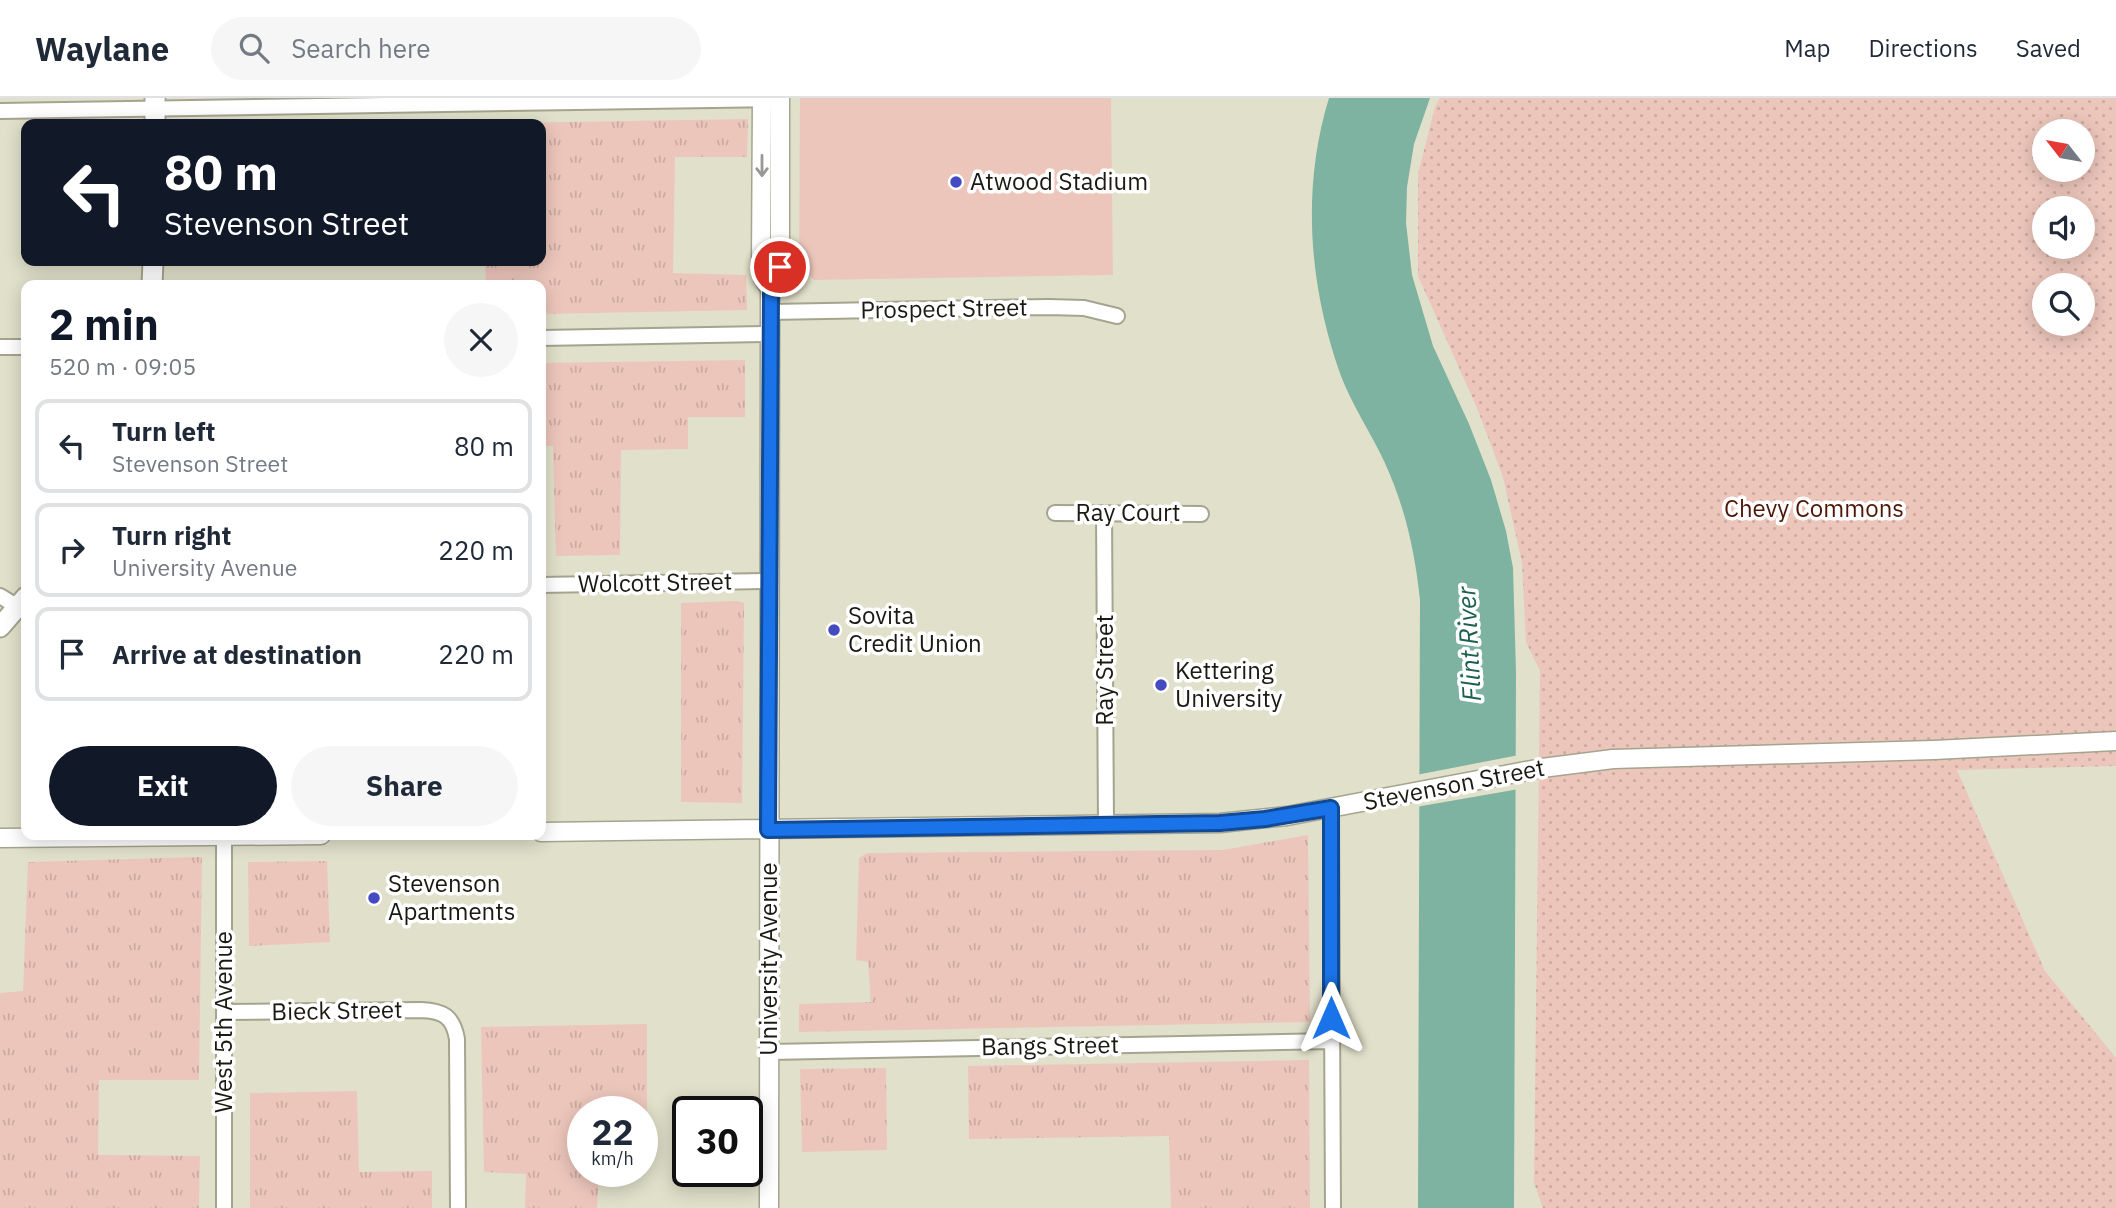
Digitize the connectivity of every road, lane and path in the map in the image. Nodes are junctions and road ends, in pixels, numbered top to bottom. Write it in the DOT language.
graph roads {
  1 [pos="762,99"];
  2 [pos="780,99"];
  3 [pos="155,110"];
  4 [pos="0,111"];
  5 [pos="771,289"];
  6 [pos="770,312"];
  7 [pos="1117,316"];
  8 [pos="770,334"];
  9 [pos="546,338"];
  10 [pos="21,346"];
  11 [pos="0,347"];
  12 [pos="1055,513"];
  13 [pos="1104,513"];
  14 [pos="1201,514"];
  15 [pos="769,581"];
  16 [pos="546,585"];
  17 [pos="0,596"];
  18 [pos="21,602"];
  19 [pos="21,603"];
  20 [pos="0,627"];
  21 [pos="2116,741"];
  22 [pos="1331,808"];
  23 [pos="1106,826"];
  24 [pos="768,830"];
  25 [pos="546,832"];
  26 [pos="0,838"];
  27 [pos="21,838"];
  28 [pos="224,840"];
  29 [pos="224,1012"];
  30 [pos="1332,1041"];
  31 [pos="769,1052"];
  32 [pos="224,1208"];
  33 [pos="458,1208"];
  34 [pos="769,1208"];
  35 [pos="1333,1208"];
  1 -- 2 [label="street"];
  1 -- 3 [label="street"];
  1 -- 5 [label="street, University Avenue, one-way"];
  2 -- 5 [label="street, University Avenue"];
  3 -- 4 [label="street"];
  5 -- 6 [label="street, University Avenue"];
  6 -- 7 [label="street, Prospect Street"];
  6 -- 8 [label="street, University Avenue"];
  8 -- 9 [label="street"];
  8 -- 15 [label="street, University Avenue"];
  10 -- 11 [label="street"];
  12 -- 13 [label="street, Ray Court"];
  13 -- 14 [label="street, Ray Court"];
  13 -- 23 [label="street, Ray Street"];
  15 -- 16 [label="street, Wolcott Street"];
  15 -- 24 [label="street, University Avenue"];
  17 -- 18 [label="street"];
  19 -- 20 [label="main road"];
  21 -- 22 [label="street, Stevenson Street"];
  22 -- 23 [label="street, Stevenson Street"];
  22 -- 30 [label="street"];
  23 -- 24 [label="street, Stevenson Street"];
  24 -- 25 [label="street, Stevenson Street"];
  24 -- 31 [label="street, University Avenue"];
  26 -- 27 [label="street"];
  28 -- 29 [label="street, West 5th Avenue"];
  29 -- 32 [label="street, West 5th Avenue"];
  29 -- 33 [label="street, Bieck Street"];
  30 -- 31 [label="street, Bangs Street"];
  30 -- 35 [label="street"];
  31 -- 34 [label="street, University Avenue"];
}
